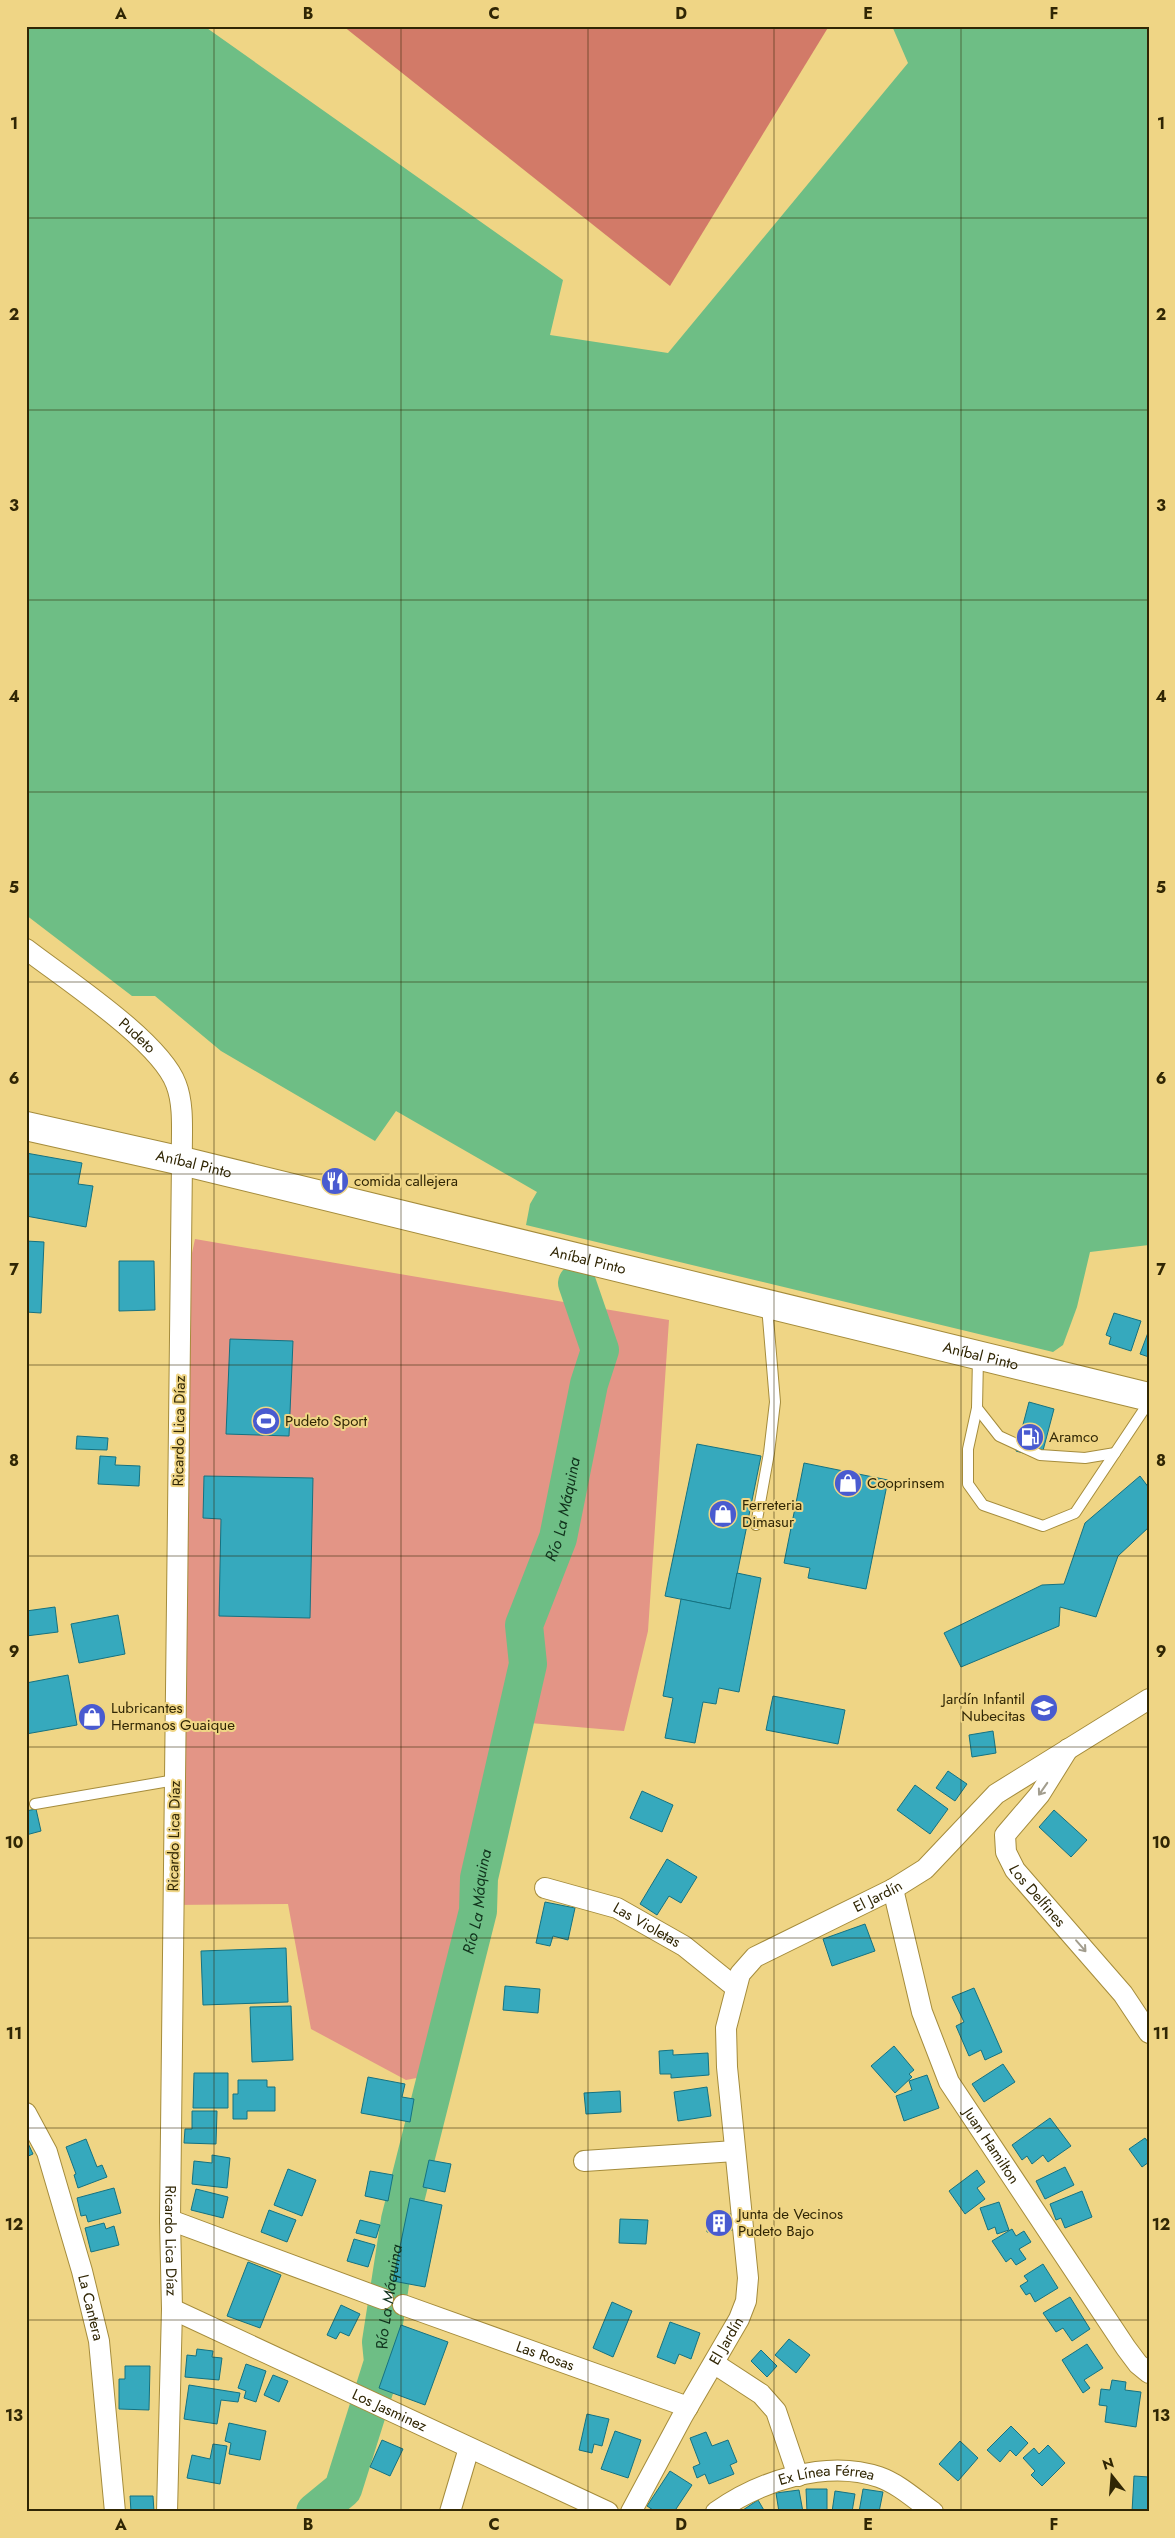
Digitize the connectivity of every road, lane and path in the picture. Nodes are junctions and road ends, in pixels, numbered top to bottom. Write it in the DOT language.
graph roads {
  1 [pos="26,949"];
  2 [pos="26,1126"];
  3 [pos="182,1161"];
  4 [pos="767,1304"];
  5 [pos="978,1356"];
  6 [pos="1149,1397"];
  7 [pos="1149,1402"];
  8 [pos="977,1408"];
  9 [pos="1115,1453"];
  10 [pos="756,1525"];
  11 [pos="1149,1699"];
  12 [pos="1069,1747"];
  13 [pos="175,1780"];
  14 [pos="35,1804"];
  15 [pos="545,1888"];
  16 [pos="893,1889"];
  17 [pos="735,1988"];
  18 [pos="1149,2033"];
  19 [pos="26,2114"];
  20 [pos="735,2151"];
  21 [pos="584,2161"];
  22 [pos="170,2220"];
  23 [pos="383,2299"];
  24 [pos="403,2305"];
  25 [pos="172,2309"];
  26 [pos="715,2364"];
  27 [pos="1149,2374"];
  28 [pos="688,2407"];
  29 [pos="469,2448"];
  30 [pos="798,2476"];
  31 [pos="573,2505"];
  32 [pos="115,2512"];
  33 [pos="168,2512"];
  34 [pos="450,2512"];
  35 [pos="608,2512"];
  36 [pos="631,2512"];
  37 [pos="716,2512"];
  38 [pos="934,2512"];
  1 -- 3 [label="street, Pudeto"];
  2 -- 3 [label="main road, Aníbal Pinto"];
  3 -- 4 [label="main road, Aníbal Pinto"];
  3 -- 13 [label="street, Ricardo Lica Díaz"];
  4 -- 5 [label="main road, Aníbal Pinto"];
  4 -- 10 [label="lane"];
  5 -- 6 [label="main road, Aníbal Pinto"];
  5 -- 8 [label="lane"];
  7 -- 9 [label="lane"];
  8 -- 9 [label="lane"];
  8 -- 9 [label="lane"];
  11 -- 12 [label="street, El Jardín"];
  12 -- 16 [label="street, El Jardín"];
  12 -- 18 [label="street, Los Delfines, one-way"];
  13 -- 14 [label="lane"];
  13 -- 22 [label="street, Ricardo Lica Díaz"];
  15 -- 17 [label="street, Las Violetas"];
  16 -- 17 [label="street, El Jardín"];
  16 -- 27 [label="street, Juan Hamilton"];
  17 -- 20 [label="street, El Jardín"];
  19 -- 32 [label="street, La Cantera"];
  20 -- 21 [label="street"];
  20 -- 26 [label="street, El Jardín"];
  22 -- 23 [label="street"];
  22 -- 25 [label="street, Ricardo Lica Díaz"];
  24 -- 28 [label="street, Las Rosas"];
  25 -- 29 [label="street, Los Jasminez"];
  25 -- 33 [label="street, Ricardo Lica Díaz"];
  26 -- 28 [label="street, El Jardín"];
  26 -- 30 [label="street"];
  28 -- 36 [label="street, El Jardín"];
  29 -- 31 [label="street, Los Jasminez"];
  29 -- 34 [label="street"];
  30 -- 37 [label="street, Ex Línea Férrea"];
  30 -- 38 [label="street, Ex Línea Férrea"];
  31 -- 35 [label="street, Los Jasminez"];
}
